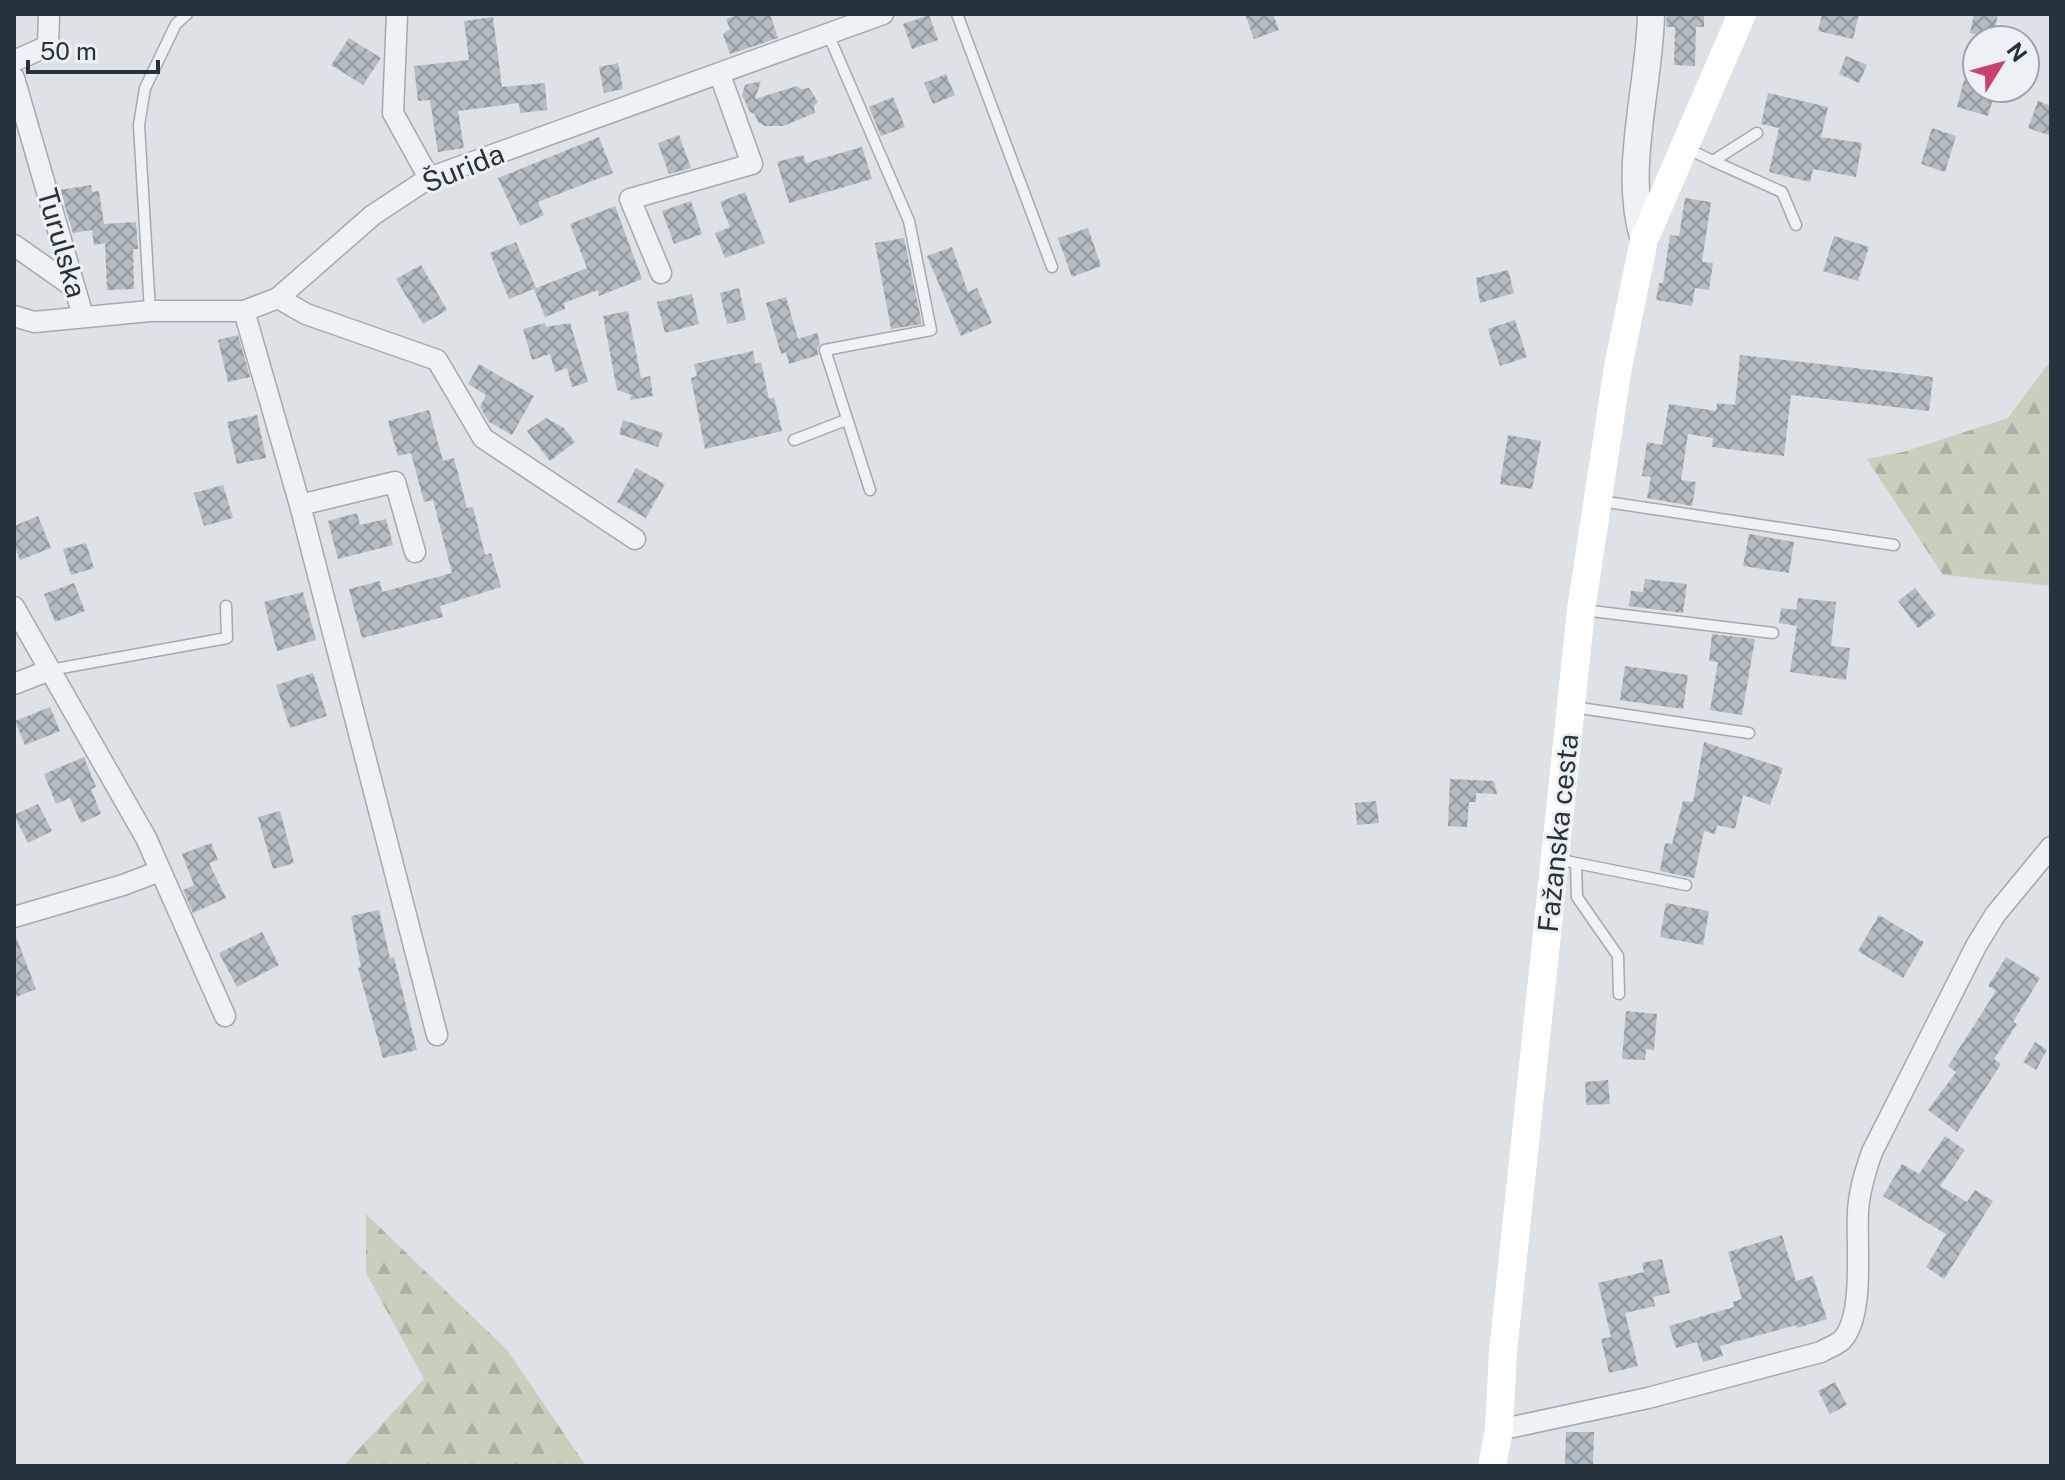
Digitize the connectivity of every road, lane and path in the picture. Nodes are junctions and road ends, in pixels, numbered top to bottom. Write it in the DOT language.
graph roads {
  1 [pos="49,14"];
  2 [pos="187,14"];
  3 [pos="397,14"];
  4 [pos="883,14"];
  5 [pos="957,14"];
  6 [pos="1651,14"];
  7 [pos="1742,14"];
  8 [pos="828,34"];
  9 [pos="14,61"];
  10 [pos="720,75"];
  11 [pos="14,78"];
  12 [pos="1757,133"];
  13 [pos="1684,147"];
  14 [pos="1713,161"];
  15 [pos="429,178"];
  16 [pos="1796,225"];
  17 [pos="1644,240"];
  18 [pos="14,245"];
  19 [pos="1052,267"];
  20 [pos="661,273"];
  21 [pos="75,288"];
  22 [pos="278,298"];
  23 [pos="150,311"];
  24 [pos="244,311"];
  25 [pos="14,316"];
  26 [pos="83,316"];
  27 [pos="846,420"];
  28 [pos="794,440"];
  29 [pos="870,490"];
  30 [pos="1598,500"];
  31 [pos="300,505"];
  32 [pos="635,539"];
  33 [pos="1894,545"];
  34 [pos="415,552"];
  35 [pos="226,606"];
  36 [pos="14,607"];
  37 [pos="1581,610"];
  38 [pos="1773,633"];
  39 [pos="50,670"];
  40 [pos="14,684"];
  41 [pos="1571,706"];
  42 [pos="1749,733"];
  43 [pos="2051,847"];
  44 [pos="1565,861"];
  45 [pos="160,871"];
  46 [pos="1686,885"];
  47 [pos="14,917"];
  48 [pos="1619,994"];
  49 [pos="225,1016"];
  50 [pos="437,1035"];
  51 [pos="1499,1430"];
  52 [pos="1492,1466"];
  1 -- 9 [label="street"];
  2 -- 23 [label="lane"];
  3 -- 15 [label="street"];
  4 -- 8 [label="street, Šurida"];
  5 -- 19 [label="lane"];
  6 -- 17 [label="street, Fažanska cesta"];
  7 -- 13 [label="main road, Fažanska cesta"];
  8 -- 10 [label="street, Šurida"];
  8 -- 27 [label="lane"];
  10 -- 15 [label="street, Šurida"];
  10 -- 20 [label="street"];
  11 -- 21 [label="street, Turulska"];
  12 -- 14 [label="lane"];
  13 -- 14 [label="lane"];
  13 -- 17 [label="main road, Fažanska cesta"];
  14 -- 16 [label="lane"];
  15 -- 22 [label="street, Šurida"];
  17 -- 30 [label="main road, Fažanska cesta"];
  18 -- 21 [label="street"];
  21 -- 26 [label="street, Turulska"];
  22 -- 24 [label="street, Šurida"];
  22 -- 32 [label="street"];
  23 -- 24 [label="street, Šurida"];
  23 -- 26 [label="street, Šurida"];
  24 -- 31 [label="street"];
  25 -- 26 [label="street, Šurida"];
  27 -- 28 [label="lane"];
  27 -- 29 [label="lane"];
  30 -- 33 [label="lane"];
  30 -- 37 [label="main road, Fažanska cesta"];
  31 -- 34 [label="street"];
  31 -- 50 [label="street"];
  35 -- 39 [label="lane"];
  36 -- 39 [label="street"];
  37 -- 38 [label="lane"];
  37 -- 41 [label="main road, Fažanska cesta"];
  39 -- 40 [label="street"];
  39 -- 45 [label="street"];
  41 -- 42 [label="lane"];
  41 -- 44 [label="main road, Fažanska cesta"];
  43 -- 51 [label="street"];
  44 -- 46 [label="lane"];
  44 -- 48 [label="lane"];
  44 -- 51 [label="main road, Fažanska cesta"];
  45 -- 47 [label="street"];
  45 -- 49 [label="street"];
  51 -- 52 [label="main road, Fažanska cesta"];
}
